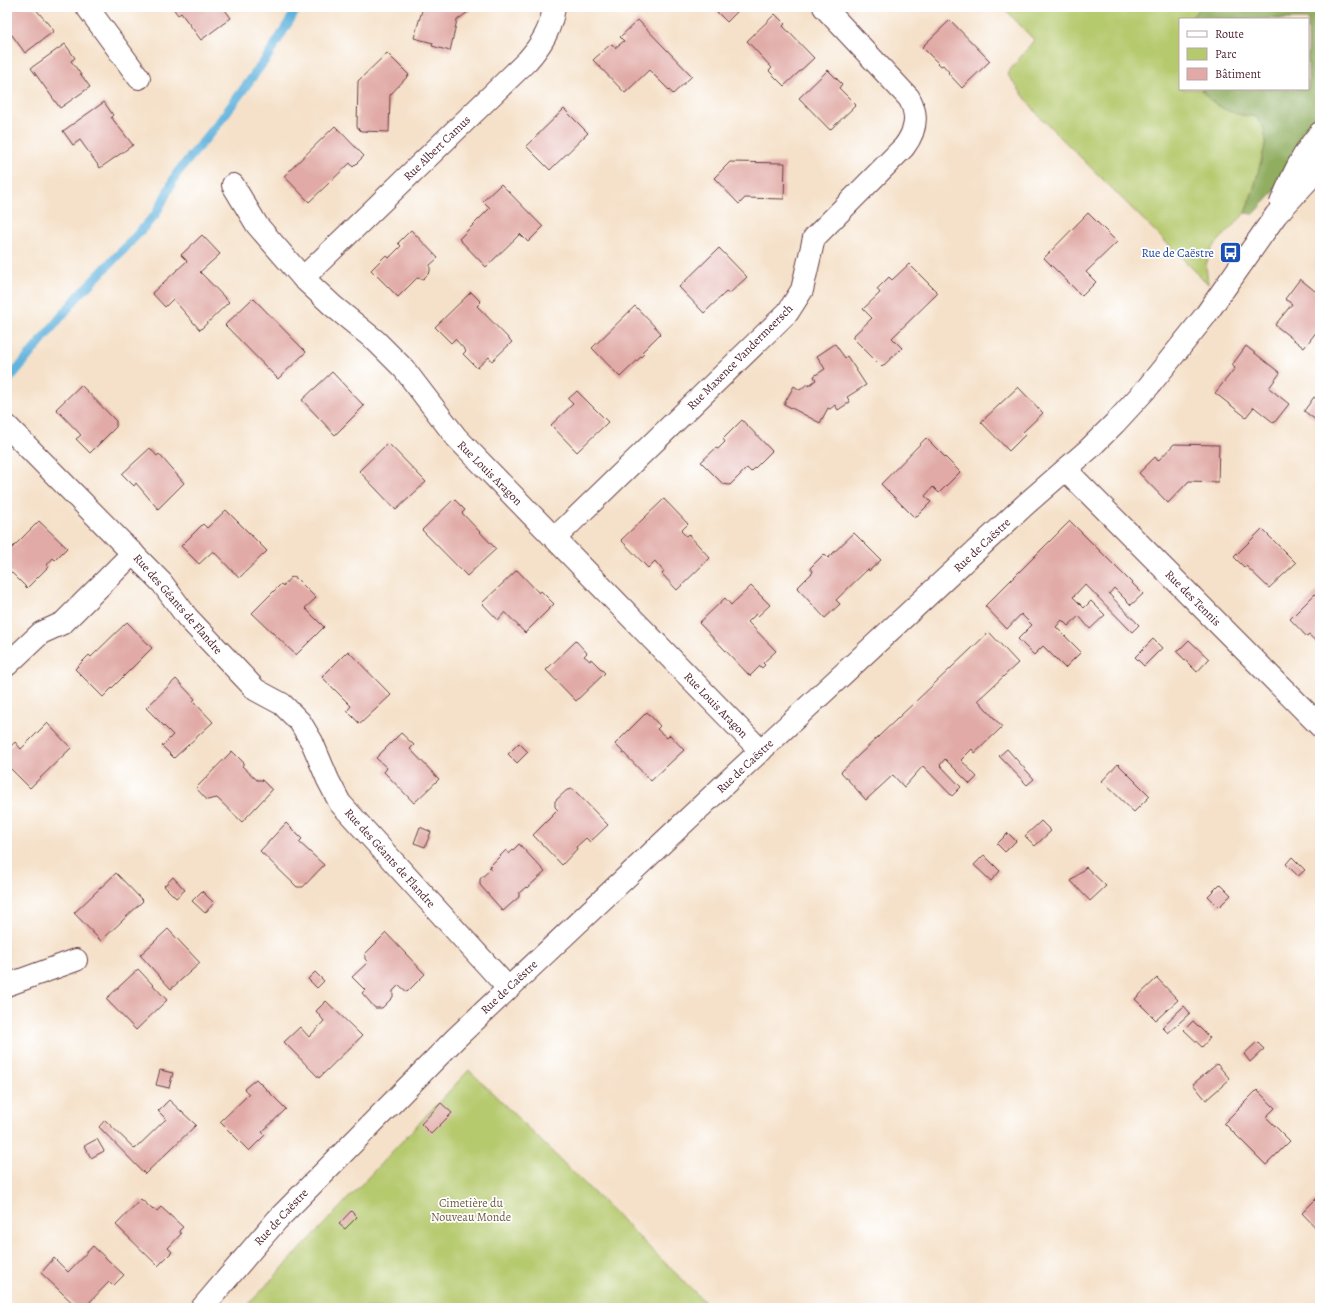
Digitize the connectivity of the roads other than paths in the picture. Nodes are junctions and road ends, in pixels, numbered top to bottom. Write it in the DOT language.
graph roads {
  1 [pos="88,7"];
  2 [pos="554,7"];
  3 [pos="824,7"];
  4 [pos="139,78"];
  5 [pos="1320,133"];
  6 [pos="1320,168"];
  7 [pos="233,186"];
  8 [pos="1276,215"];
  9 [pos="303,278"];
  10 [pos="7,426"];
  11 [pos="1066,470"];
  12 [pos="555,538"];
  13 [pos="133,553"];
  14 [pos="7,665"];
  15 [pos="1320,726"];
  16 [pos="761,751"];
  17 [pos="76,960"];
  18 [pos="7,985"];
  19 [pos="508,988"];
  20 [pos="202,1308"];
  1 -- 4 [label="street"];
  2 -- 9 [label="street, Rue Albert Camus"];
  3 -- 12 [label="street, Rue Maxence Vandermeersch"];
  5 -- 8 [label="street, Rue de Caëstre"];
  6 -- 8 [label="street, Rue de Caëstre"];
  7 -- 9 [label="street, Rue Louis Aragon"];
  8 -- 11 [label="street, Rue de Caëstre"];
  9 -- 12 [label="street, Rue Louis Aragon"];
  10 -- 13 [label="street, Rue des Géants de Flandre"];
  11 -- 15 [label="street, Rue des Tennis"];
  11 -- 16 [label="street, Rue de Caëstre"];
  12 -- 16 [label="street, Rue Louis Aragon"];
  13 -- 14 [label="street"];
  13 -- 19 [label="street, Rue des Géants de Flandre"];
  16 -- 19 [label="street, Rue de Caëstre"];
  17 -- 18 [label="street"];
  19 -- 20 [label="street, Rue de Caëstre"];
}
